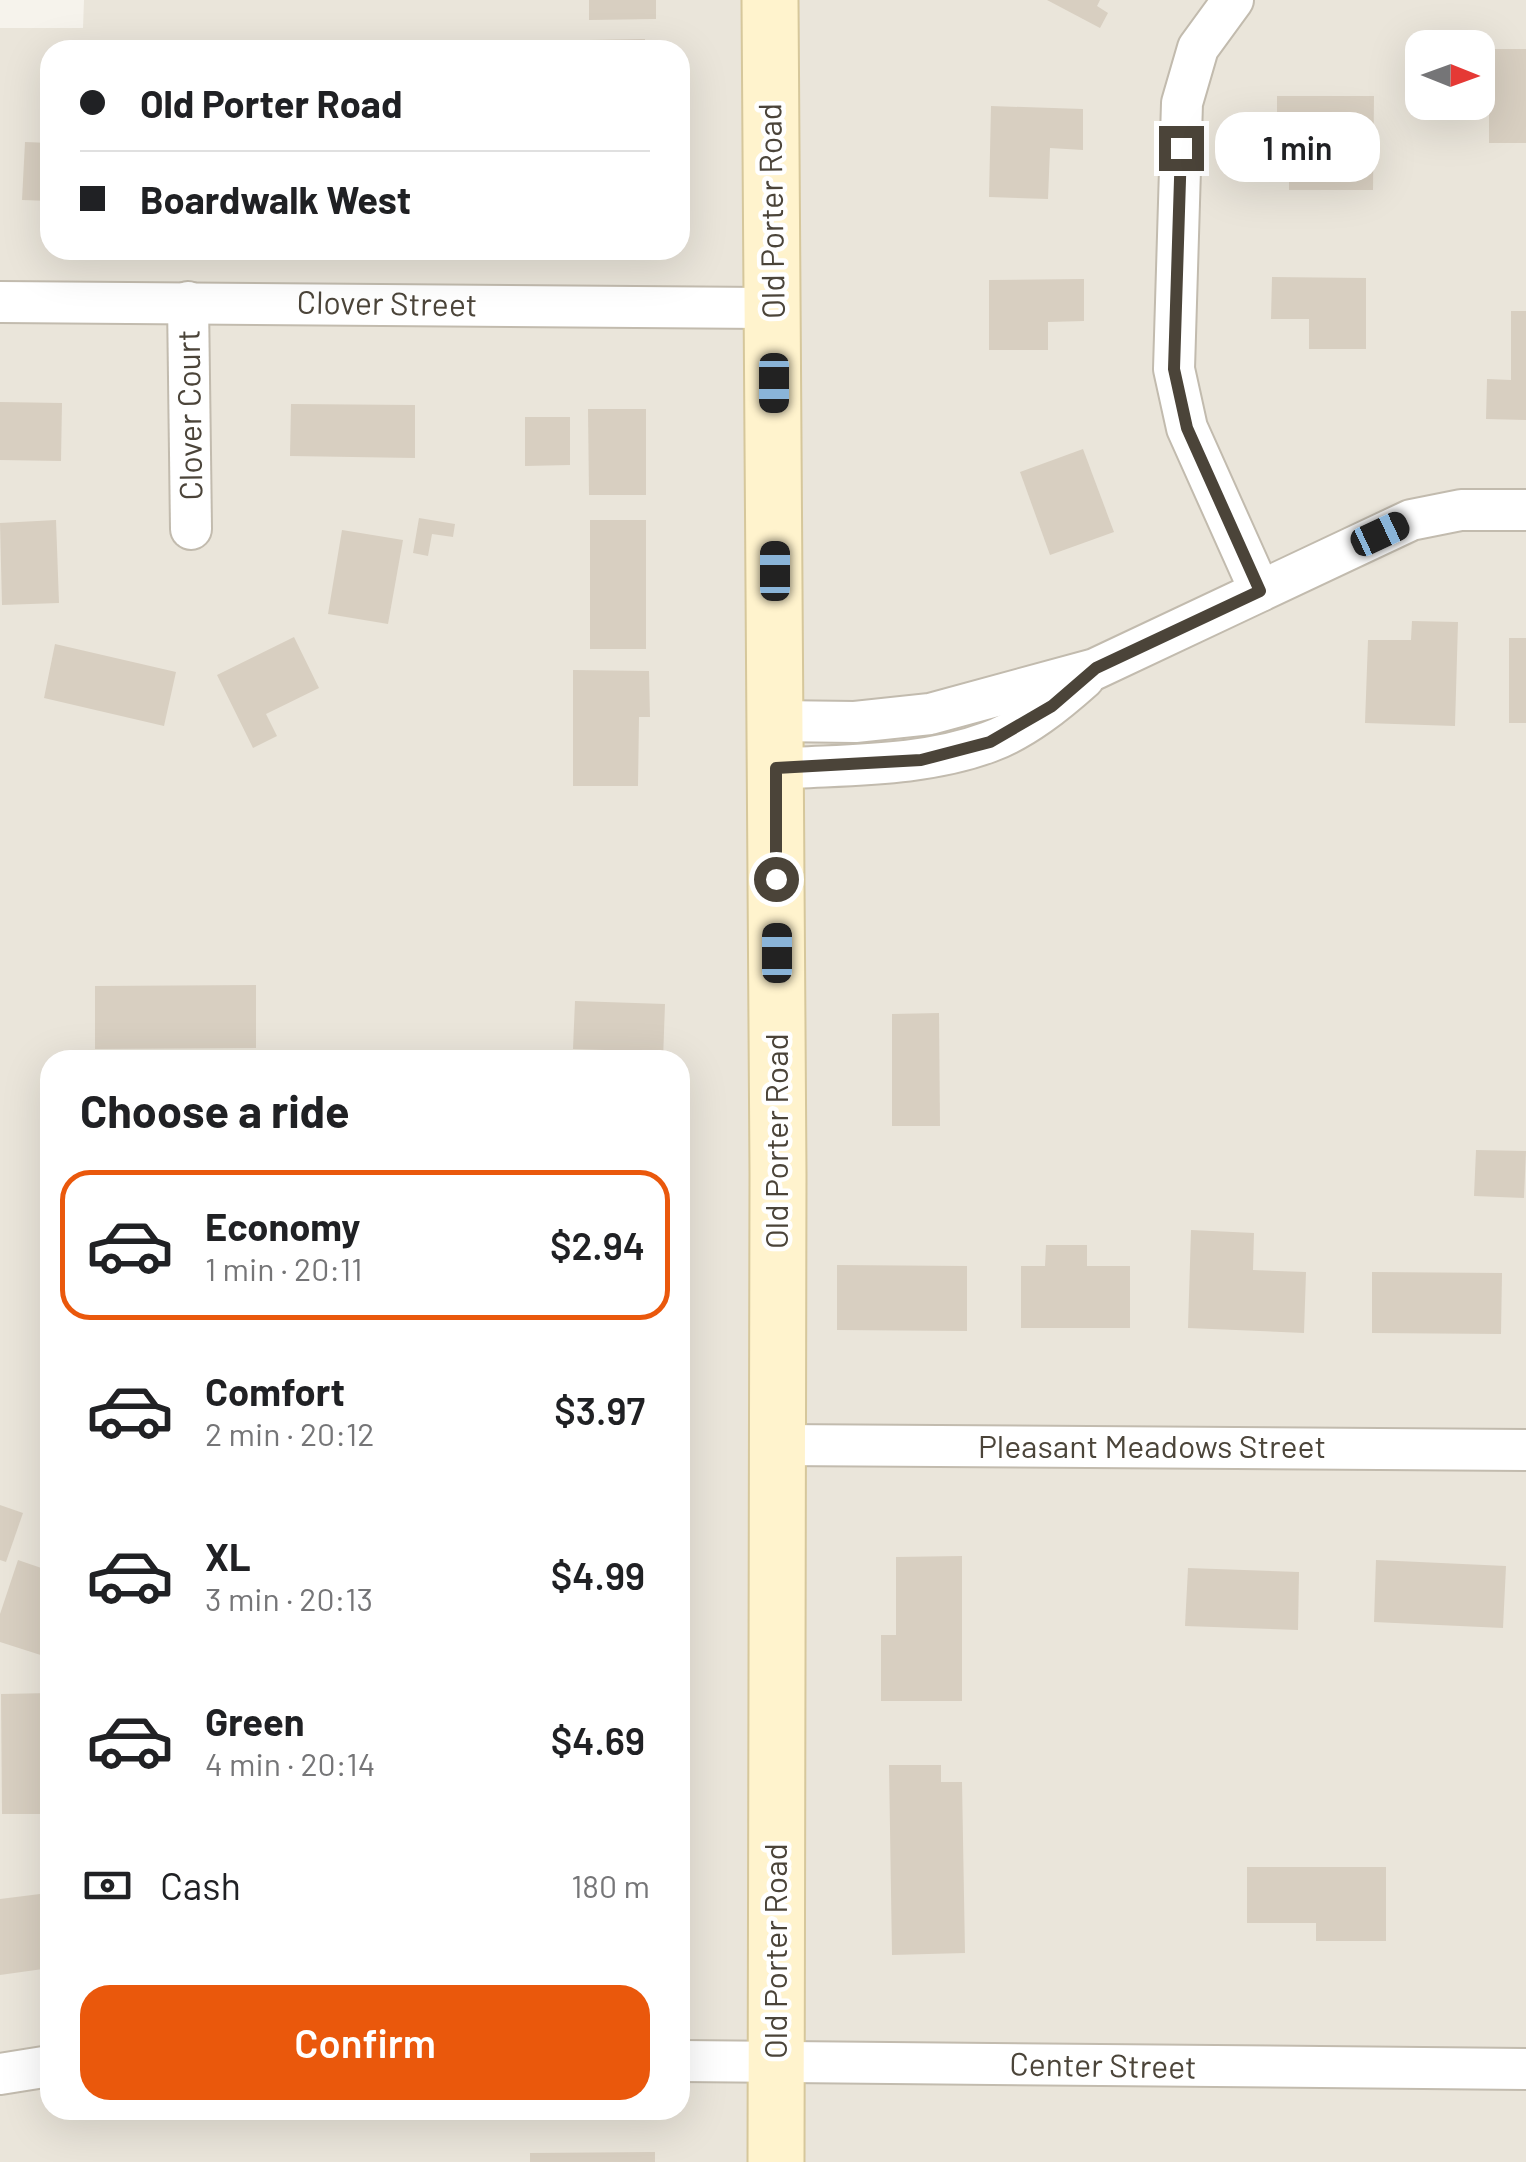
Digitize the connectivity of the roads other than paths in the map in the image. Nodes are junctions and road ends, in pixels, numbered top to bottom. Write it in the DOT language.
graph roads {
  1 [pos="770,0"];
  2 [pos="1233,0"];
  3 [pos="0,302"];
  4 [pos="188,302"];
  5 [pos="774,308"];
  6 [pos="1526,510"];
  7 [pos="191,529"];
  8 [pos="1260,591"];
  9 [pos="776,745"];
  10 [pos="778,1445"];
  11 [pos="1526,1450"];
  12 [pos="690,2062"];
  13 [pos="776,2062"];
  14 [pos="40,2068"];
  15 [pos="1526,2070"];
  16 [pos="0,2074"];
  17 [pos="776,2162"];
  1 -- 5 [label="street, Old Porter Road"];
  2 -- 8 [label="street"];
  3 -- 4 [label="street, Clover Street"];
  4 -- 5 [label="street, Clover Street"];
  4 -- 7 [label="street, Clover Court"];
  5 -- 9 [label="street, Old Porter Road"];
  6 -- 8 [label="street"];
  8 -- 9 [label="street"];
  9 -- 10 [label="street, Old Porter Road"];
  10 -- 11 [label="street, Pleasant Meadows Street"];
  10 -- 13 [label="street, Old Porter Road"];
  12 -- 13 [label="street, Center Street"];
  13 -- 15 [label="street, Center Street"];
  13 -- 17 [label="street, Old Porter Road"];
  14 -- 16 [label="street"];
}
